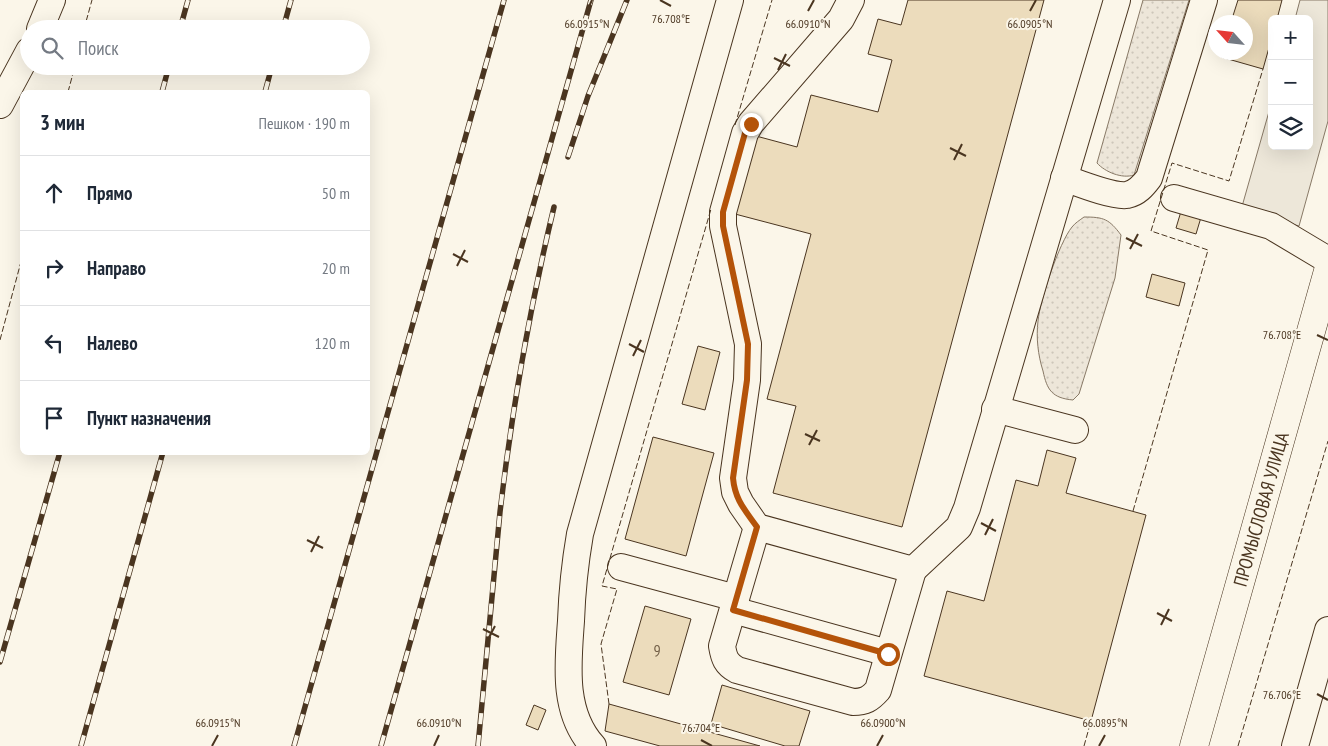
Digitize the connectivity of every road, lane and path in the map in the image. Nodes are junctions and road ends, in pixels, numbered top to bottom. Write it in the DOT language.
graph roads {
  1 [pos="52,0"];
  2 [pos="730,0"];
  3 [pos="851,0"];
  4 [pos="1116,0"];
  5 [pos="1204,0"];
  6 [pos="44,20"];
  7 [pos="20,68"];
  8 [pos="0,105"];
  9 [pos="1064,178"];
  10 [pos="1174,198"];
  11 [pos="1328,260"];
  12 [pos="1328,271"];
  13 [pos="995,409"];
  14 [pos="1075,430"];
  15 [pos="757,527"];
  16 [pos="621,566"];
  17 [pos="912,570"];
  18 [pos="734,604"];
  19 [pos="1328,630"];
  20 [pos="888,654"];
  21 [pos="593,746"];
  22 [pos="1194,746"];
  23 [pos="1295,746"];
  1 -- 6 [label="street"];
  2 -- 21 [label="street"];
  3 -- 15 [label="street"];
  4 -- 9 [label="street"];
  5 -- 9 [label="street"];
  7 -- 8 [label="street"];
  9 -- 13 [label="street"];
  10 -- 11 [label="street"];
  12 -- 22 [label="main road, ПРОМЫСЛОВАЯ УЛИЦА"];
  13 -- 14 [label="street"];
  13 -- 17 [label="street"];
  15 -- 17 [label="street"];
  15 -- 18 [label="street"];
  16 -- 18 [label="street"];
  17 -- 20 [label="street"];
  18 -- 20 [label="street"];
  18 -- 20 [label="street"];
  19 -- 23 [label="street"];
}
